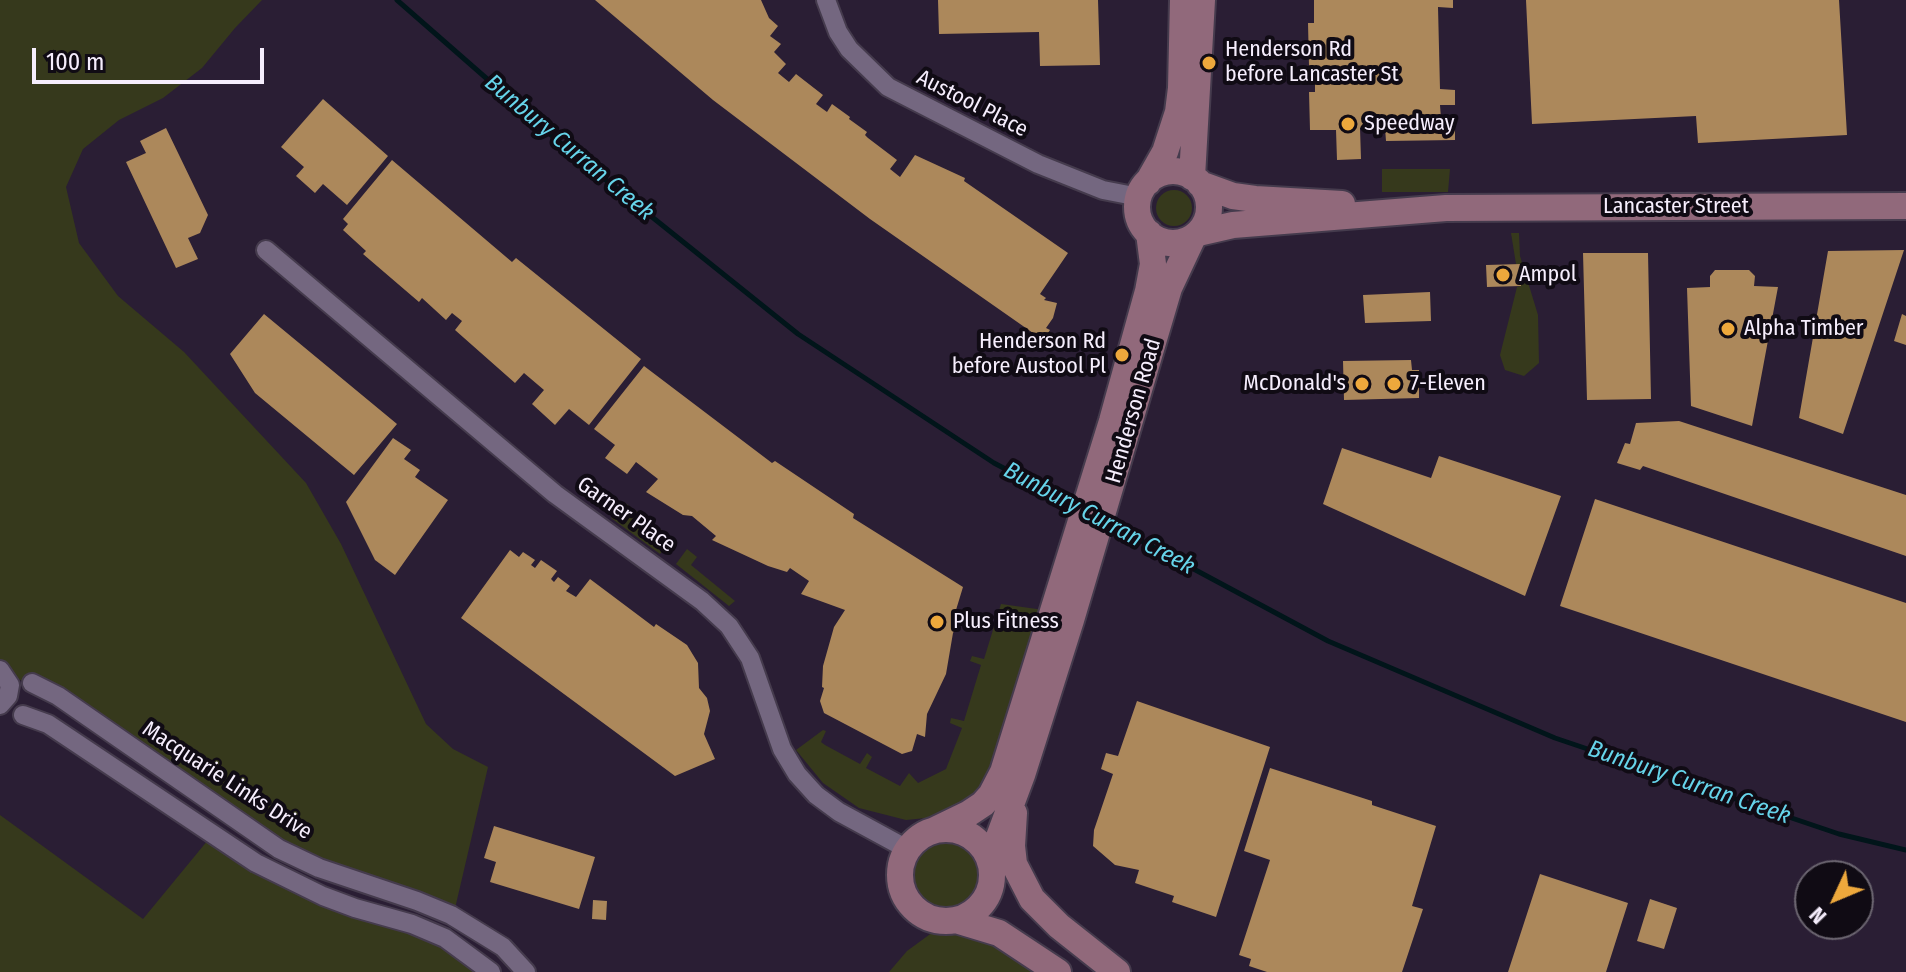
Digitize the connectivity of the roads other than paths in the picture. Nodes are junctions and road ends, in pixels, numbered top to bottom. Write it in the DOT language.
graph roads {
  1 [pos="826,0"];
  2 [pos="1183,0"];
  3 [pos="1202,0"];
  4 [pos="1196,180"];
  5 [pos="1142,191"];
  6 [pos="1906,206"];
  7 [pos="1446,208"];
  8 [pos="1149,233"];
  9 [pos="1196,235"];
  10 [pos="266,250"];
  11 [pos="1120,425"];
  12 [pos="1063,615"];
  13 [pos="0,670"];
  14 [pos="32,683"];
  15 [pos="0,705"];
  16 [pos="23,715"];
  17 [pos="1022,775"];
  18 [pos="935,830"];
  19 [pos="907,849"];
  20 [pos="990,865"];
  21 [pos="956,920"];
  22 [pos="491,972"];
  23 [pos="526,972"];
  24 [pos="1058,972"];
  25 [pos="1116,972"];
  1 -- 5 [label="street, Austool Place"];
  2 -- 5 [label="main road"];
  3 -- 4 [label="main road"];
  4 -- 5 [label="main road"];
  4 -- 7 [label="main road, Lancaster Street"];
  4 -- 9 [label="main road"];
  5 -- 8 [label="main road"];
  6 -- 7 [label="main road, Lancaster Street"];
  7 -- 9 [label="main road, Lancaster Street"];
  8 -- 9 [label="main road"];
  8 -- 11 [label="main road, Henderson Road"];
  9 -- 11 [label="main road, Henderson Road"];
  10 -- 19 [label="street, Garner Place"];
  11 -- 12 [label="main road, Henderson Road"];
  12 -- 17 [label="main road, Henderson Road"];
  12 -- 18 [label="main road, Henderson Road"];
  13 -- 15 [label="street"];
  14 -- 23 [label="street, Macquarie Links Drive"];
  16 -- 22 [label="street"];
  17 -- 20 [label="main road, Henderson Road"];
  17 -- 25 [label="main road"];
  18 -- 19 [label="main road"];
  18 -- 20 [label="main road"];
  19 -- 21 [label="main road"];
  20 -- 21 [label="main road"];
  20 -- 25 [label="main road"];
  21 -- 24 [label="main road"];
}
